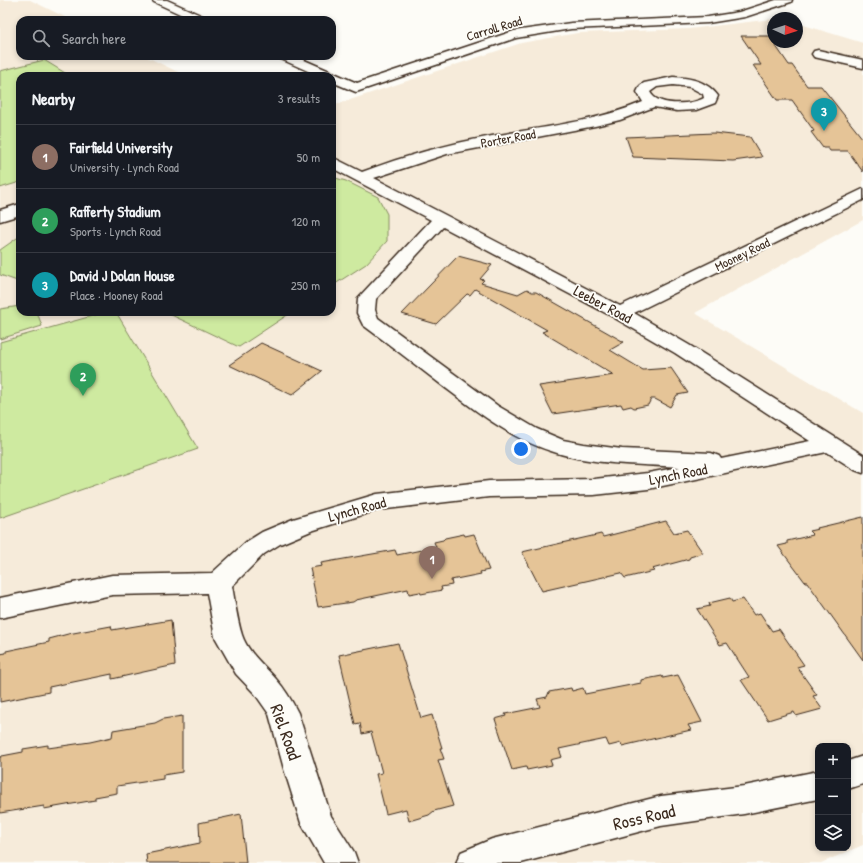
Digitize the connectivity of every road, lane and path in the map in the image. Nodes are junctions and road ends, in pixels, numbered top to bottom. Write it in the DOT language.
graph roads {
  1 [pos="158,0"];
  2 [pos="787,0"];
  3 [pos="194,16"];
  4 [pos="818,54"];
  5 [pos="294,60"];
  6 [pos="863,64"];
  7 [pos="322,72"];
  8 [pos="336,78"];
  9 [pos="655,102"];
  10 [pos="336,164"];
  11 [pos="362,177"];
  12 [pos="863,194"];
  13 [pos="16,211"];
  14 [pos="0,216"];
  15 [pos="441,220"];
  16 [pos="620,313"];
  17 [pos="831,444"];
  18 [pos="734,463"];
  19 [pos="863,464"];
  20 [pos="218,583"];
  21 [pos="0,608"];
  22 [pos="863,770"];
  23 [pos="851,775"];
  24 [pos="815,786"];
  25 [pos="342,863"];
  26 [pos="473,863"];
  1 -- 3 [label="street"];
  2 -- 8 [label="street, Carroll Road"];
  4 -- 6 [label="street"];
  5 -- 7 [label="street"];
  9 -- 11 [label="street, Porter Road"];
  10 -- 11 [label="street, Leeber Road"];
  11 -- 15 [label="street, Leeber Road"];
  12 -- 16 [label="street, Mooney Road"];
  13 -- 14 [label="street"];
  15 -- 16 [label="street, Leeber Road"];
  15 -- 18 [label="street, Lynch Road"];
  16 -- 17 [label="street, Leeber Road"];
  17 -- 18 [label="street, Lynch Road"];
  17 -- 19 [label="street, Leeber Road"];
  18 -- 20 [label="street, Lynch Road"];
  20 -- 21 [label="street"];
  20 -- 25 [label="street, Riel Road"];
  22 -- 23 [label="street"];
  24 -- 26 [label="street, Ross Road"];
}
